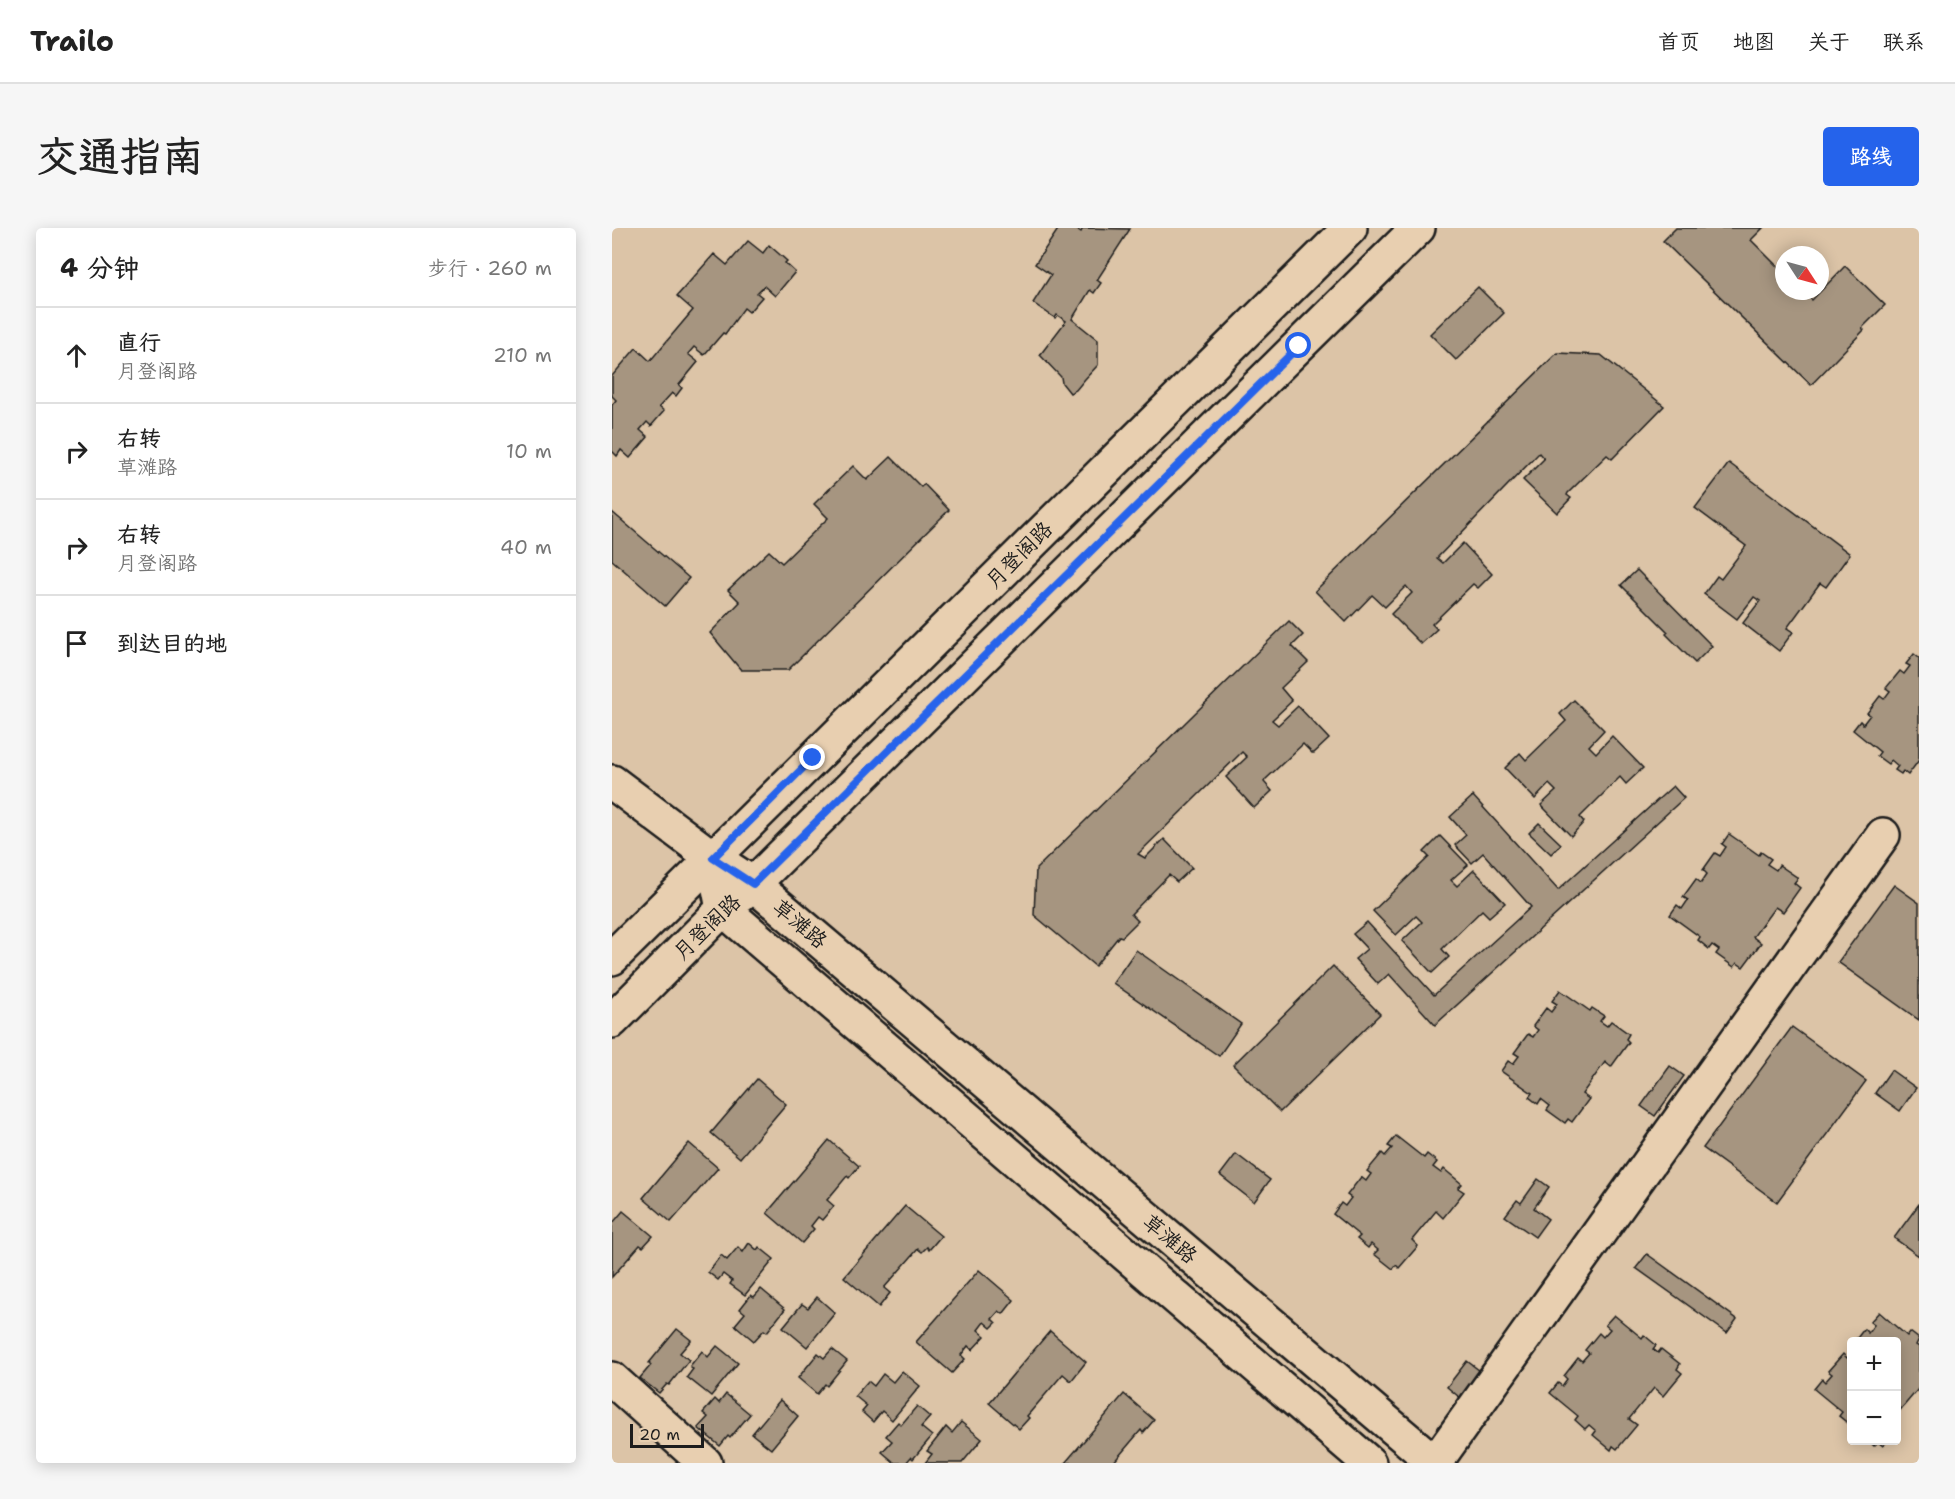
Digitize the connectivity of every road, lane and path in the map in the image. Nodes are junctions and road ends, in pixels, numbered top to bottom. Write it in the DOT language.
graph roads {
  1 [pos="1350,228"];
  2 [pos="1418,228"];
  3 [pos="612,782"];
  4 [pos="1883,835"];
  5 [pos="713,858"];
  6 [pos="753,884"];
  7 [pos="723,909"];
  8 [pos="612,958"];
  9 [pos="612,1021"];
  10 [pos="612,1379"];
  11 [pos="705,1463"];
  12 [pos="1369,1463"];
  13 [pos="1435,1463"];
  1 -- 5 [label="street, 月登阁路"];
  2 -- 6 [label="street, 月登阁路"];
  3 -- 5 [label="street, 草滩路"];
  4 -- 13 [label="street"];
  5 -- 6 [label="street, 草滩路"];
  5 -- 7 [label="street"];
  5 -- 8 [label="street, 月登阁路"];
  6 -- 7 [label="street, 月登阁路"];
  6 -- 13 [label="street, 草滩路"];
  7 -- 9 [label="street, 月登阁路"];
  7 -- 12 [label="street, 草滩路"];
  10 -- 11 [label="street"];
}
